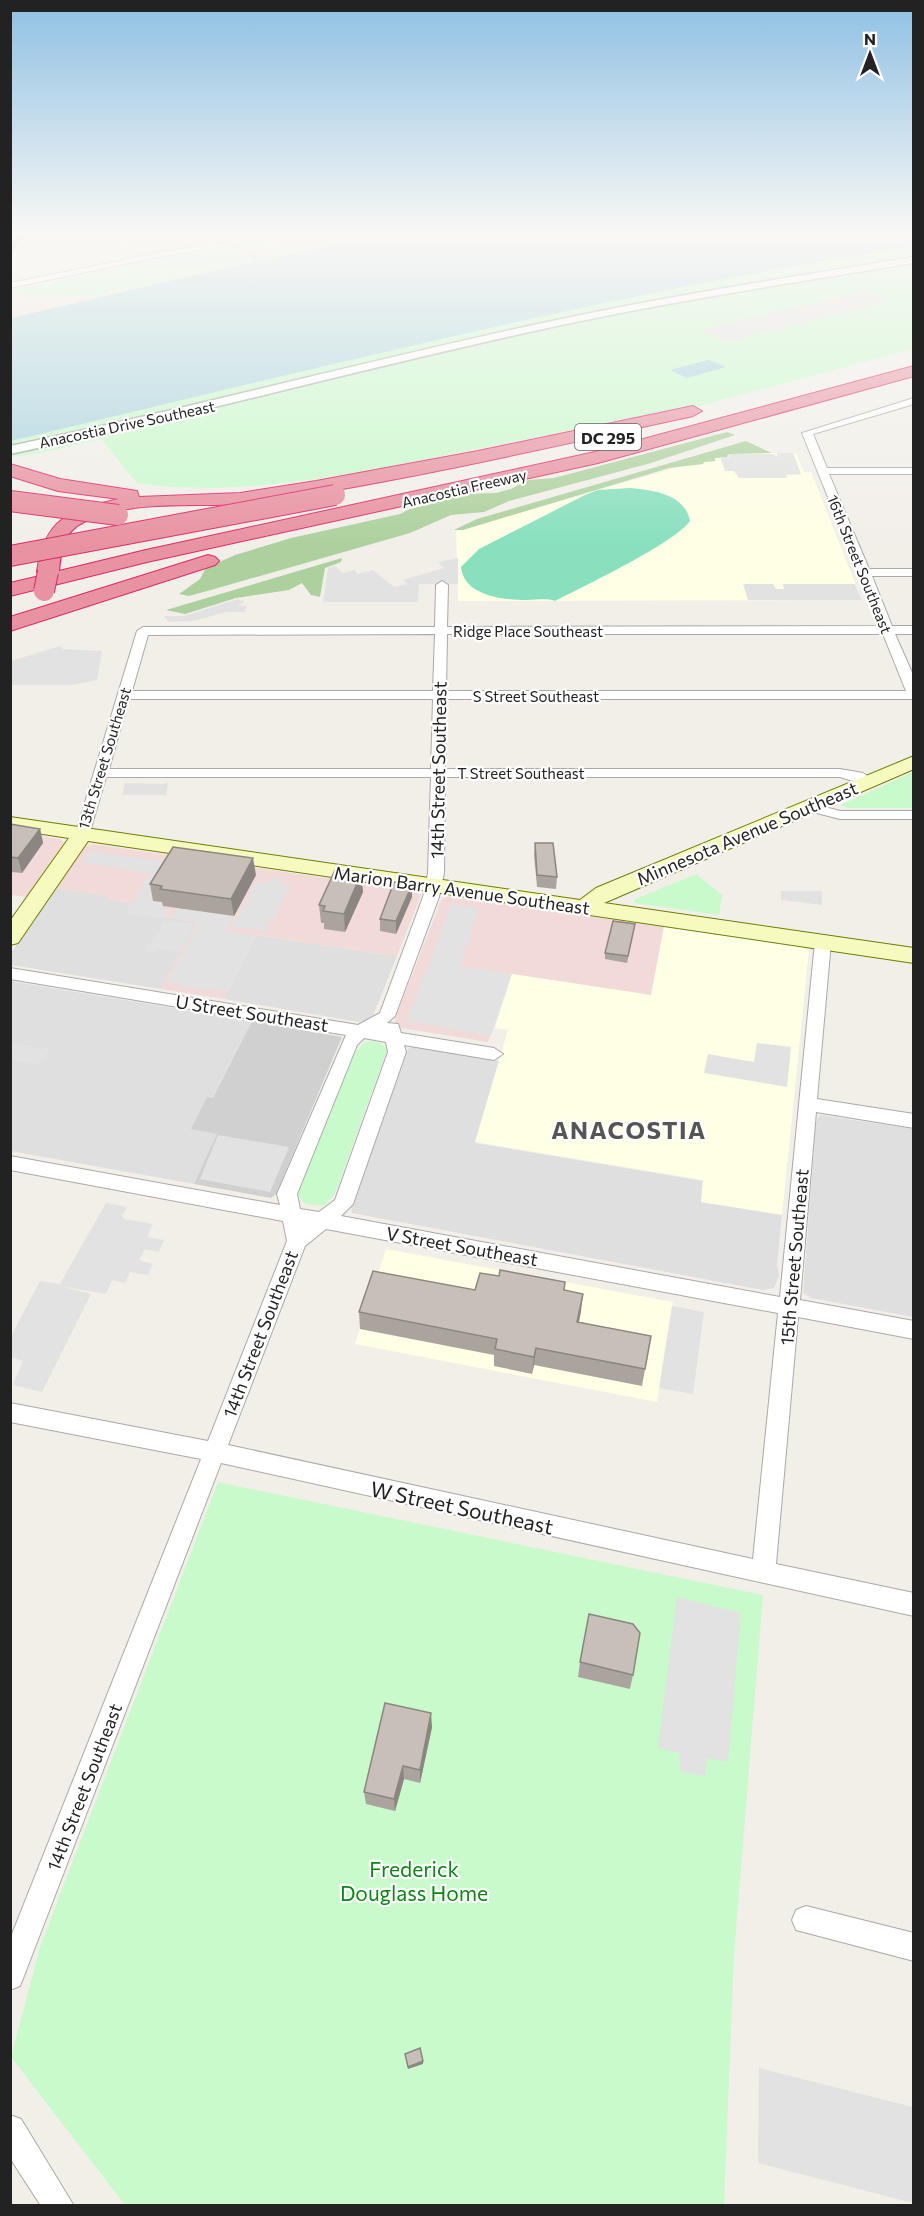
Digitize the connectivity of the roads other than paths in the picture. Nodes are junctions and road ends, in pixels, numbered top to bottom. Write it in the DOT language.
graph roads {
  1 [pos="493,338"];
  2 [pos="914,361"];
  3 [pos="880,370"];
  4 [pos="914,371"];
  5 [pos="834,393"];
  6 [pos="914,401"];
  7 [pos="10,450"];
  8 [pos="10,470"];
  9 [pos="823,471"];
  10 [pos="914,471"];
  11 [pos="470,487"];
  12 [pos="308,488"];
  13 [pos="10,501"];
  14 [pos="10,556"];
  15 [pos="914,572"];
  16 [pos="864,573"];
  17 [pos="442,585"];
  18 [pos="10,590"];
  19 [pos="10,615"];
  20 [pos="10,624"];
  21 [pos="914,630"];
  22 [pos="143,631"];
  23 [pos="441,631"];
  24 [pos="888,631"];
  25 [pos="123,695"];
  26 [pos="914,695"];
  27 [pos="439,696"];
  28 [pos="914,762"];
  29 [pos="99,773"];
  30 [pos="438,773"];
  31 [pos="869,782"];
  32 [pos="810,807"];
  33 [pos="914,815"];
  34 [pos="10,823"];
  35 [pos="82,835"];
  36 [pos="434,885"];
  37 [pos="584,907"];
  38 [pos="10,938"];
  39 [pos="823,942"];
  40 [pos="914,956"];
  41 [pos="10,973"];
  42 [pos="387,1016"];
  43 [pos="361,1031"];
  44 [pos="395,1038"];
  45 [pos="494,1054"];
  46 [pos="808,1104"];
  47 [pos="914,1121"];
  48 [pos="10,1163"];
  49 [pos="292,1215"];
  50 [pos="322,1220"];
  51 [pos="297,1241"];
  52 [pos="789,1306"];
  53 [pos="914,1330"];
  54 [pos="10,1412"];
  55 [pos="214,1452"];
  56 [pos="764,1571"];
  57 [pos="914,1605"];
  58 [pos="806,1920"];
  59 [pos="914,1947"];
  60 [pos="10,1976"];
  61 [pos="10,2130"];
  62 [pos="59,2205"];
  1 -- 7 [label="street, Anacostia Drive Southeast"];
  2 -- 3 [label="highway, Anacostia Freeway / DC 295"];
  3 -- 12 [label="highway"];
  3 -- 14 [label="highway, Anacostia Freeway / DC 295, bridge"];
  4 -- 5 [label="highway, Anacostia Freeway / DC 295"];
  5 -- 11 [label="highway, Anacostia Freeway / DC 295"];
  5 -- 13 [label="highway, bridge"];
  6 -- 9 [label="street, 16th Street Southeast"];
  8 -- 12 [label="highway"];
  9 -- 10 [label="street"];
  9 -- 16 [label="street, 16th Street Southeast"];
  11 -- 18 [label="highway, Anacostia Freeway / DC 295"];
  11 -- 20 [label="highway"];
  12 -- 19 [label="highway"];
  15 -- 16 [label="street"];
  16 -- 24 [label="street, 16th Street Southeast"];
  17 -- 23 [label="street, 14th Street Southeast"];
  21 -- 24 [label="street, Ridge Place Southeast"];
  22 -- 23 [label="street, Ridge Place Southeast"];
  22 -- 25 [label="street, 13th Street Southeast"];
  23 -- 24 [label="street, Ridge Place Southeast"];
  23 -- 27 [label="street, 14th Street Southeast"];
  24 -- 26 [label="street, 16th Street Southeast"];
  25 -- 27 [label="street, S Street Southeast"];
  25 -- 29 [label="street, 13th Street Southeast"];
  26 -- 27 [label="street, S Street Southeast"];
  27 -- 30 [label="street, 14th Street Southeast"];
  28 -- 31 [label="main road, Minnesota Avenue Southeast"];
  29 -- 30 [label="street, T Street Southeast"];
  29 -- 35 [label="street, 13th Street Southeast"];
  30 -- 31 [label="street, T Street Southeast"];
  30 -- 36 [label="street, 14th Street Southeast"];
  31 -- 32 [label="main road, Minnesota Avenue Southeast"];
  32 -- 33 [label="street"];
  32 -- 37 [label="main road, Minnesota Avenue Southeast"];
  34 -- 35 [label="main road, Marion Barry Avenue Southeast"];
  35 -- 36 [label="main road, Marion Barry Avenue Southeast"];
  35 -- 38 [label="main road, 13th Street Southeast"];
  36 -- 37 [label="main road, Marion Barry Avenue Southeast"];
  36 -- 42 [label="street, 14th Street Southeast"];
  37 -- 39 [label="main road, Marion Barry Avenue Southeast"];
  39 -- 40 [label="main road, Marion Barry Avenue Southeast"];
  39 -- 46 [label="street, 15th Street Southeast"];
  41 -- 43 [label="street, U Street Southeast"];
  42 -- 43 [label="street, 14th Street Southeast"];
  42 -- 44 [label="street"];
  43 -- 44 [label="street, U Street Southeast"];
  43 -- 49 [label="street, 14th Street Southeast"];
  44 -- 45 [label="street, U Street Southeast"];
  44 -- 50 [label="street"];
  46 -- 47 [label="street"];
  46 -- 52 [label="street, 15th Street Southeast"];
  48 -- 49 [label="street, V Street Southeast"];
  49 -- 50 [label="street, V Street Southeast"];
  49 -- 51 [label="street, 14th Street Southeast"];
  50 -- 51 [label="street"];
  50 -- 52 [label="street, V Street Southeast"];
  51 -- 55 [label="street, 14th Street Southeast"];
  52 -- 53 [label="street, V Street Southeast"];
  52 -- 56 [label="street, 15th Street Southeast"];
  54 -- 55 [label="street, W Street Southeast"];
  55 -- 56 [label="street, W Street Southeast"];
  55 -- 60 [label="street, 14th Street Southeast"];
  56 -- 57 [label="street, W Street Southeast"];
  58 -- 59 [label="street"];
  61 -- 62 [label="street"];
}
